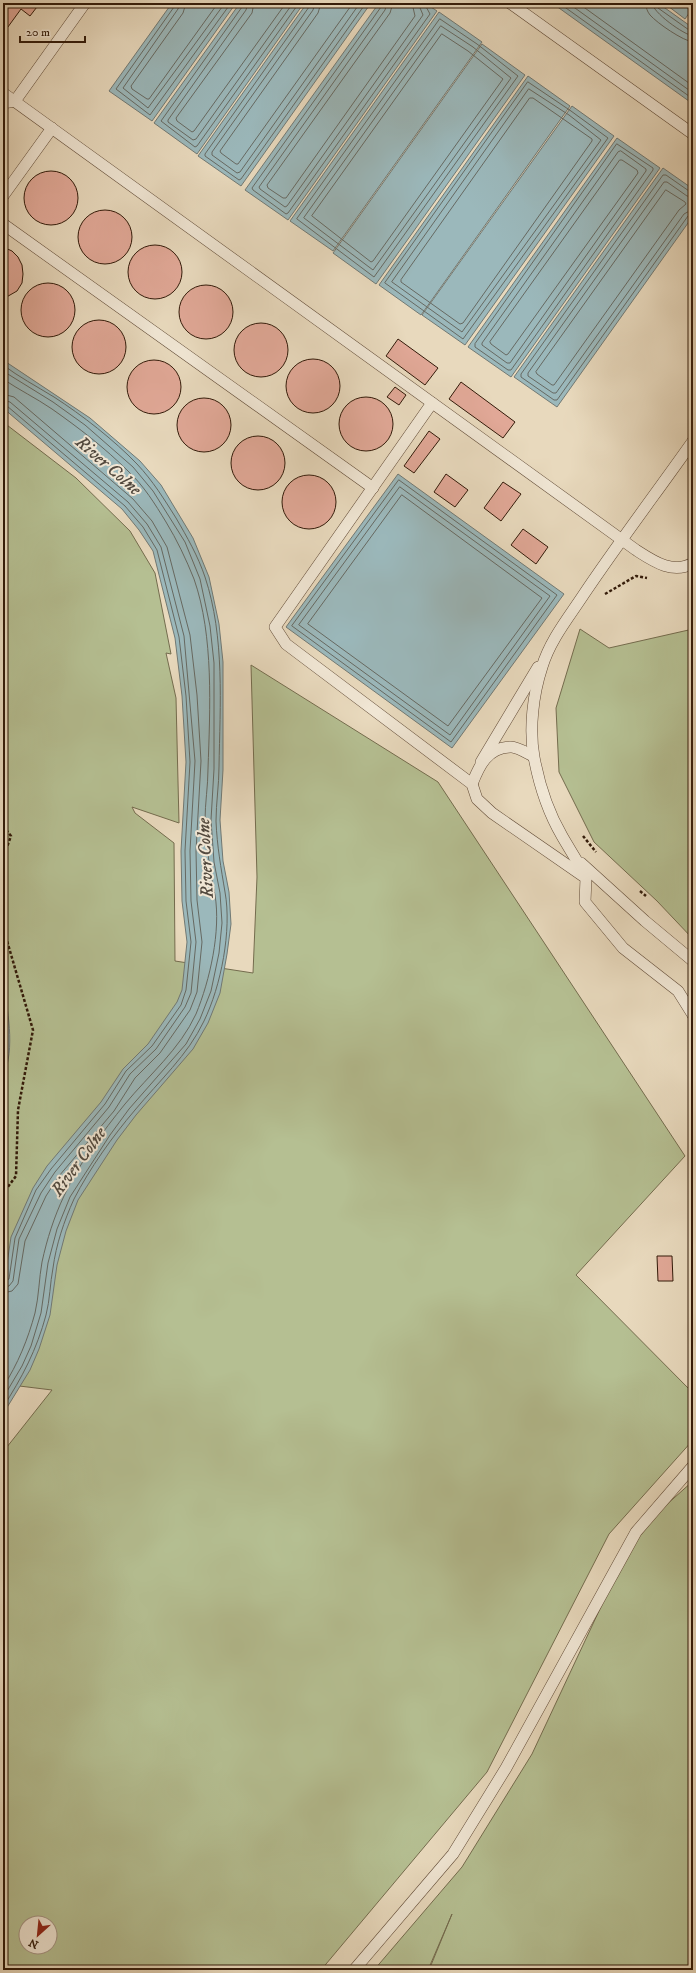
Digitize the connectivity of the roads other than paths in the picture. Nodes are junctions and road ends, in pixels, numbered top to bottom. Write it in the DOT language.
graph roads {
  1 [pos="85,3"];
  2 [pos="510,3"];
  3 [pos="3,93"];
  4 [pos="15,101"];
  5 [pos="3,103"];
  6 [pos="52,128"];
  7 [pos="693,134"];
  8 [pos="3,196"];
  9 [pos="3,224"];
  10 [pos="432,403"];
  11 [pos="693,441"];
  12 [pos="373,488"];
  13 [pos="622,540"];
  14 [pos="693,563"];
  15 [pos="549,649"];
  16 [pos="533,756"];
  17 [pos="481,762"];
  18 [pos="472,784"];
  19 [pos="578,860"];
  20 [pos="586,878"];
  21 [pos="693,961"];
  22 [pos="693,1015"];
  23 [pos="693,1466"];
  24 [pos="354,1970"];
  1 -- 4 [label="lane"];
  2 -- 7 [label="lane"];
  3 -- 4 [label="lane"];
  4 -- 5 [label="lane"];
  4 -- 6 [label="lane"];
  6 -- 8 [label="lane"];
  6 -- 10 [label="lane"];
  9 -- 12 [label="lane"];
  10 -- 12 [label="lane"];
  10 -- 13 [label="lane"];
  11 -- 13 [label="lane"];
  12 -- 18 [label="lane"];
  13 -- 14 [label="lane"];
  13 -- 15 [label="lane"];
  15 -- 16 [label="lane"];
  15 -- 17 [label="lane"];
  16 -- 17 [label="lane"];
  16 -- 19 [label="lane"];
  17 -- 18 [label="lane"];
  18 -- 20 [label="lane"];
  19 -- 20 [label="lane"];
  19 -- 21 [label="lane"];
  20 -- 22 [label="lane"];
  23 -- 24 [label="lane"];
}
